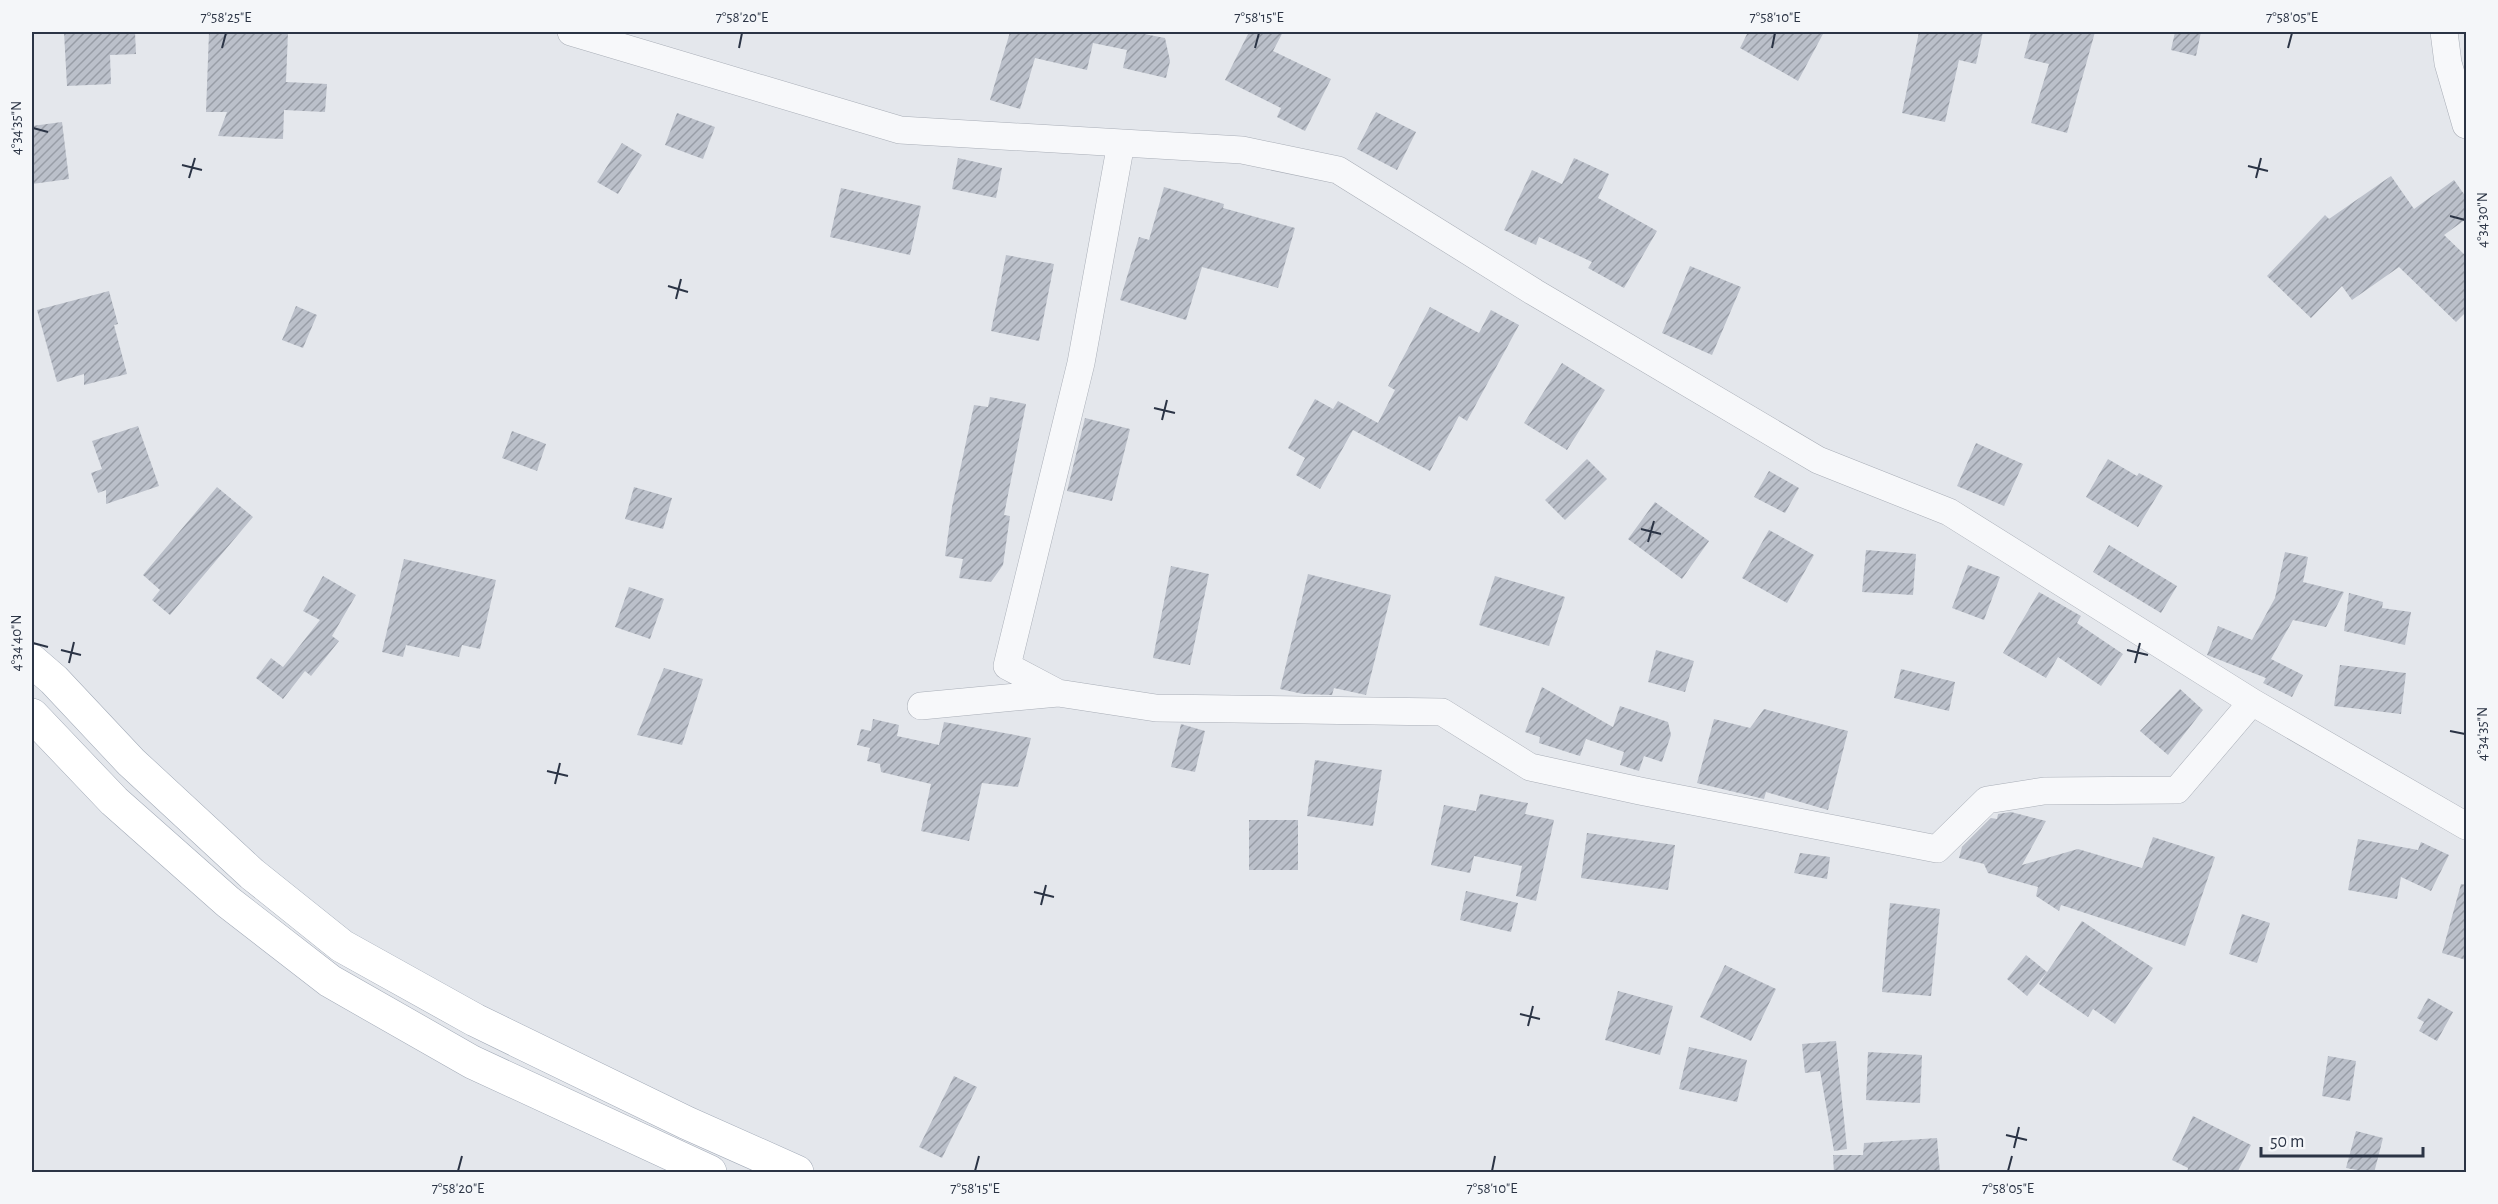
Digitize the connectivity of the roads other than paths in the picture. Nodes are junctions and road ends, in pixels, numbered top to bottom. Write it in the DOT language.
graph roads {
  1 [pos="571,32"];
  2 [pos="2444,32"];
  3 [pos="2466,125"];
  4 [pos="1121,143"];
  5 [pos="32,645"];
  6 [pos="43,671"];
  7 [pos="1058,693"];
  8 [pos="2253,702"];
  9 [pos="921,706"];
  10 [pos="32,714"];
  11 [pos="2466,826"];
  12 [pos="710,1173"];
  13 [pos="798,1173"];
  1 -- 4 [label="street"];
  2 -- 3 [label="street"];
  4 -- 7 [label="street"];
  4 -- 8 [label="street"];
  5 -- 6 [label="street"];
  6 -- 13 [label="main road"];
  7 -- 8 [label="street"];
  7 -- 9 [label="street"];
  8 -- 11 [label="street"];
  10 -- 12 [label="main road"];
}
